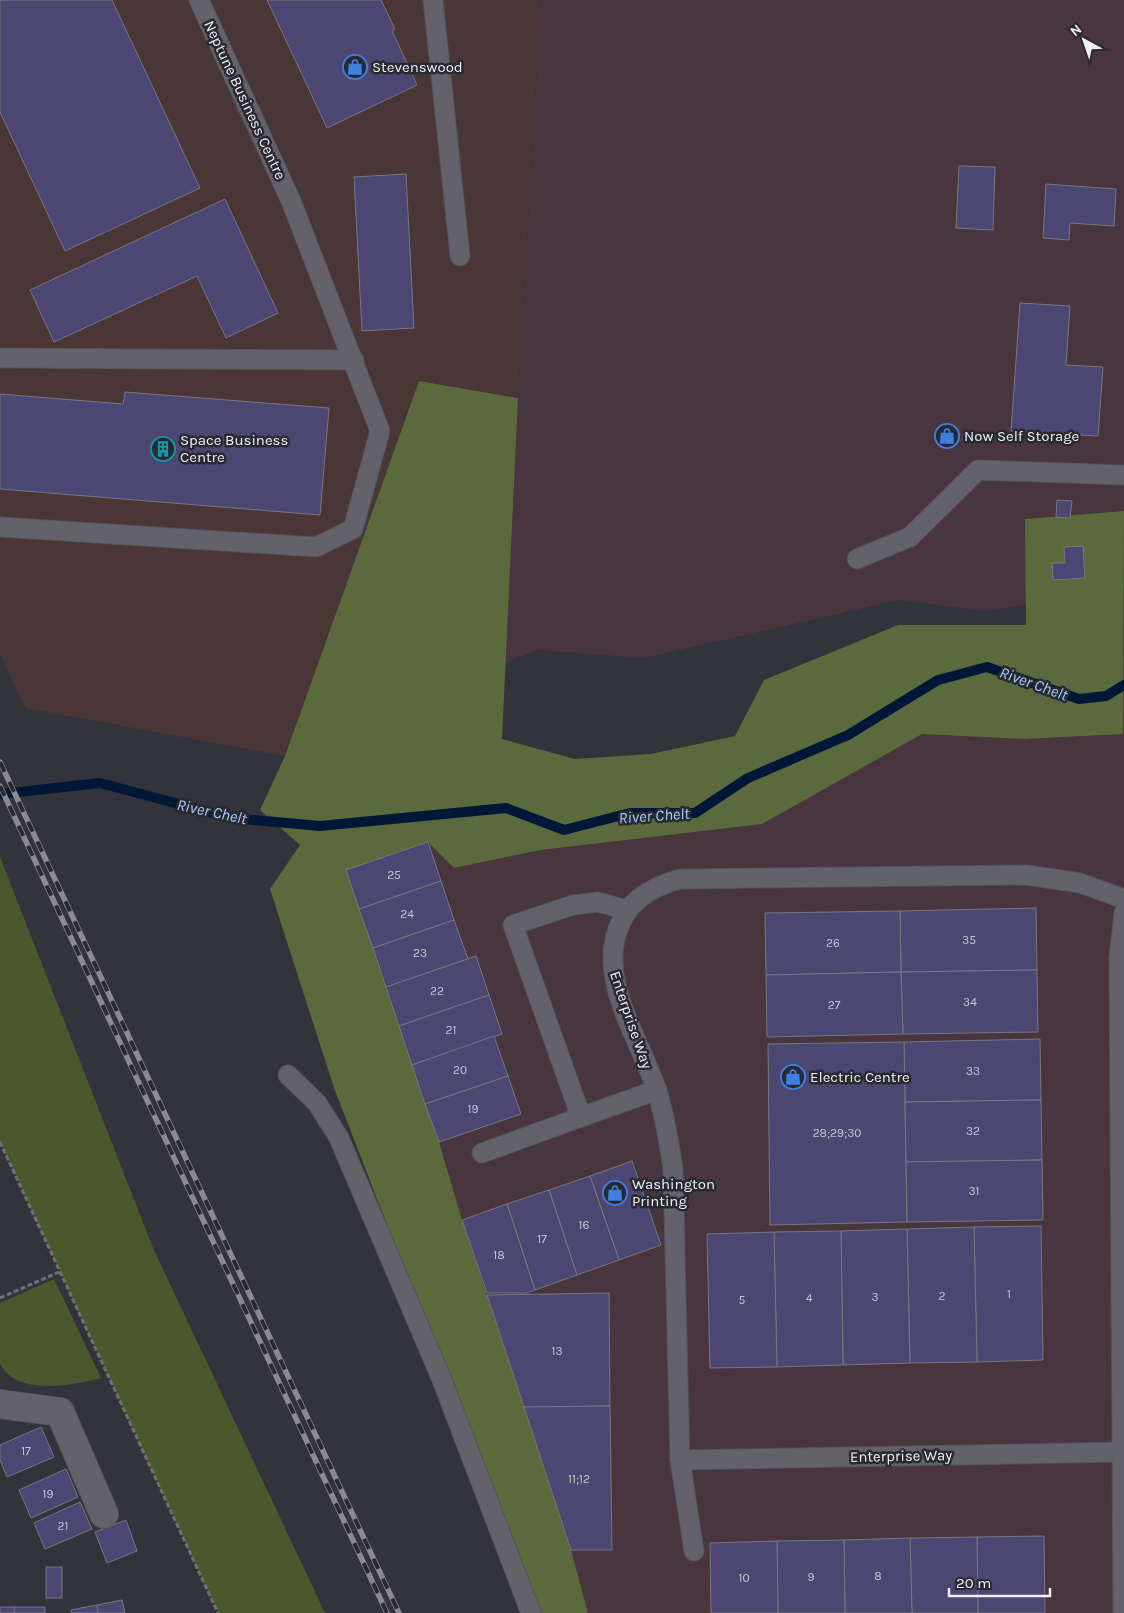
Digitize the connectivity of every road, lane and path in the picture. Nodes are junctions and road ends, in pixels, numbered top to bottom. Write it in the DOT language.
graph roads {
  1 [pos="199,0"];
  2 [pos="433,0"];
  3 [pos="460,256"];
  4 [pos="0,358"];
  5 [pos="354,360"];
  6 [pos="1124,475"];
  7 [pos="0,527"];
  8 [pos="857,559"];
  9 [pos="1124,899"];
  10 [pos="627,910"];
  11 [pos="1124,913"];
  12 [pos="288,1075"];
  13 [pos="657,1090"];
  14 [pos="581,1117"];
  15 [pos="0,1142"];
  16 [pos="482,1153"];
  17 [pos="59,1272"];
  18 [pos="0,1298"];
  19 [pos="0,1404"];
  20 [pos="1122,1452"];
  21 [pos="680,1460"];
  22 [pos="104,1514"];
  23 [pos="694,1552"];
  24 [pos="218,1613"];
  25 [pos="532,1613"];
  26 [pos="1123,1613"];
  1 -- 5 [label="lane, Neptune Business Centre"];
  2 -- 3 [label="lane"];
  4 -- 5 [label="lane"];
  5 -- 7 [label="lane"];
  6 -- 8 [label="lane"];
  9 -- 10 [label="lane, Enterprise Way"];
  10 -- 13 [label="lane, Enterprise Way"];
  10 -- 14 [label="lane"];
  11 -- 20 [label="lane"];
  12 -- 25 [label="lane"];
  13 -- 14 [label="lane"];
  13 -- 21 [label="lane, Enterprise Way"];
  14 -- 16 [label="lane"];
  15 -- 24 [label="path"];
  17 -- 18 [label="path"];
  19 -- 22 [label="street"];
  20 -- 21 [label="lane, Enterprise Way"];
  20 -- 26 [label="lane"];
  21 -- 23 [label="lane, Enterprise Way"];
}
